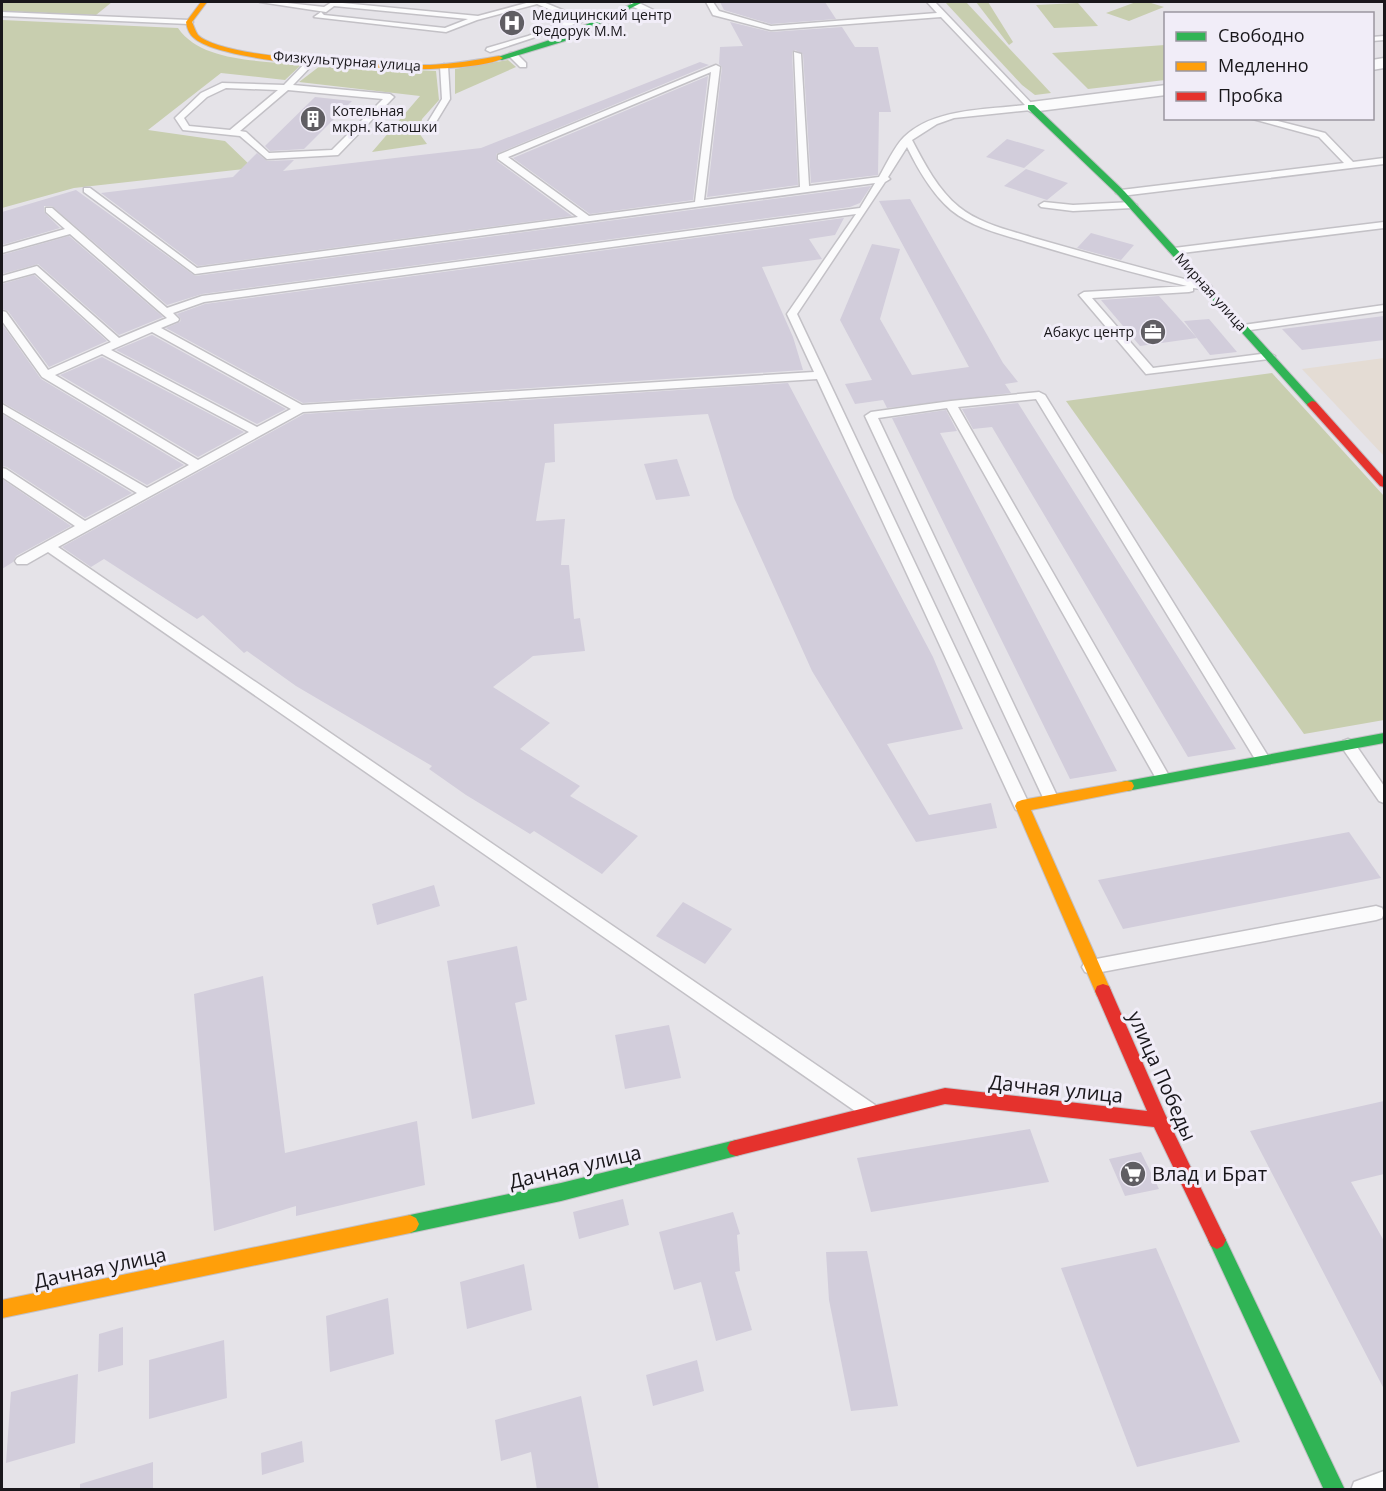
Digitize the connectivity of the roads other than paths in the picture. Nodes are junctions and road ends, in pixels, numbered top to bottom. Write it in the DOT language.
graph roads {
  1 [pos="204,2"];
  2 [pos="264,2"];
  3 [pos="538,2"];
  4 [pos="710,2"];
  5 [pos="931,2"];
  6 [pos="637,3"];
  7 [pos="331,5"];
  8 [pos="2,14"];
  9 [pos="944,15"];
  10 [pos="664,17"];
  11 [pos="478,18"];
  12 [pos="578,19"];
  13 [pos="189,22"];
  14 [pos="594,24"];
  15 [pos="490,50"];
  16 [pos="796,54"];
  17 [pos="313,60"];
  18 [pos="444,66"];
  19 [pos="286,87"];
  20 [pos="1164,90"];
  21 [pos="1031,106"];
  22 [pos="1261,120"];
  23 [pos="430,125"];
  24 [pos="232,133"];
  25 [pos="907,139"];
  26 [pos="1384,161"];
  27 [pos="1351,165"];
  28 [pos="885,179"];
  29 [pos="87,189"];
  30 [pos="805,190"];
  31 [pos="1121,193"];
  32 [pos="699,204"];
  33 [pos="1044,205"];
  34 [pos="1132,205"];
  35 [pos="49,210"];
  36 [pos="863,210"];
  37 [pos="586,218"];
  38 [pos="1384,225"];
  39 [pos="72,230"];
  40 [pos="2,250"];
  41 [pos="1173,251"];
  42 [pos="2,279"];
  43 [pos="1207,288"];
  44 [pos="1384,308"];
  45 [pos="165,312"];
  46 [pos="2,314"];
  47 [pos="152,328"];
  48 [pos="1243,328"];
  49 [pos="118,343"];
  50 [pos="102,350"];
  51 [pos="1269,356"];
  52 [pos="46,375"];
  53 [pos="822,375"];
  54 [pos="951,404"];
  55 [pos="2,407"];
  56 [pos="300,409"];
  57 [pos="257,432"];
  58 [pos="198,465"];
  59 [pos="2,472"];
  60 [pos="1384,484"];
  61 [pos="147,493"];
  62 [pos="85,526"];
  63 [pos="49,547"];
  64 [pos="22,561"];
  65 [pos="1384,738"];
  66 [pos="1348,745"];
  67 [pos="1263,760"];
  68 [pos="1162,778"];
  69 [pos="1384,797"];
  70 [pos="1051,800"];
  71 [pos="1023,806"];
  72 [pos="1376,913"];
  73 [pos="1091,967"];
  74 [pos="873,1114"];
  75 [pos="1159,1120"];
  76 [pos="2,1309"];
  77 [pos="1384,1482"];
  78 [pos="1335,1490"];
  79 [pos="1362,1490"];
  1 -- 13 [label="street"];
  2 -- 7 [label="lane"];
  3 -- 11 [label="lane"];
  3 -- 12 [label="lane"];
  4 -- 9 [label="lane"];
  5 -- 9 [label="lane"];
  6 -- 10 [label="lane"];
  6 -- 14 [label="street, Физкультурная улица"];
  7 -- 11 [label="lane"];
  7 -- 11 [label="lane"];
  8 -- 13 [label="lane"];
  9 -- 21 [label="lane"];
  12 -- 14 [label="lane"];
  12 -- 15 [label="lane"];
  13 -- 17 [label="street, Физкультурная улица"];
  14 -- 18 [label="street, Физкультурная улица"];
  16 -- 30 [label="lane"];
  17 -- 18 [label="street, Физкультурная улица"];
  17 -- 19 [label="lane"];
  18 -- 23 [label="lane"];
  19 -- 24 [label="lane"];
  19 -- 24 [label="lane"];
  19 -- 24 [label="lane"];
  20 -- 21 [label="street"];
  21 -- 25 [label="lane"];
  21 -- 31 [label="street, Мирная улица"];
  22 -- 27 [label="lane"];
  25 -- 28 [label="lane"];
  25 -- 43 [label="lane"];
  26 -- 27 [label="lane"];
  27 -- 31 [label="lane"];
  28 -- 30 [label="lane"];
  28 -- 36 [label="lane"];
  29 -- 37 [label="lane"];
  30 -- 32 [label="lane"];
  31 -- 34 [label="street, Мирная улица"];
  32 -- 37 [label="lane"];
  32 -- 37 [label="lane"];
  33 -- 34 [label="lane"];
  34 -- 41 [label="street, Мирная улица"];
  35 -- 39 [label="lane"];
  36 -- 45 [label="lane"];
  36 -- 53 [label="lane"];
  38 -- 41 [label="lane"];
  39 -- 40 [label="lane"];
  39 -- 45 [label="lane"];
  41 -- 43 [label="street, Мирная улица"];
  42 -- 49 [label="lane"];
  43 -- 48 [label="street, Мирная улица"];
  43 -- 51 [label="lane"];
  44 -- 48 [label="lane"];
  45 -- 47 [label="lane"];
  46 -- 52 [label="lane"];
  47 -- 49 [label="lane"];
  47 -- 56 [label="lane"];
  48 -- 51 [label="street, Мирная улица"];
  49 -- 50 [label="lane"];
  50 -- 52 [label="lane"];
  50 -- 57 [label="lane"];
  51 -- 60 [label="street, Мирная улица"];
  52 -- 58 [label="lane"];
  53 -- 56 [label="lane"];
  53 -- 71 [label="lane"];
  54 -- 67 [label="lane"];
  54 -- 68 [label="lane"];
  54 -- 70 [label="lane"];
  55 -- 61 [label="lane"];
  56 -- 57 [label="lane"];
  57 -- 58 [label="lane"];
  58 -- 61 [label="lane"];
  59 -- 62 [label="lane"];
  61 -- 62 [label="lane"];
  62 -- 63 [label="lane"];
  63 -- 64 [label="lane"];
  63 -- 74 [label="lane"];
  65 -- 66 [label="street"];
  66 -- 67 [label="street"];
  66 -- 69 [label="lane"];
  67 -- 68 [label="street"];
  68 -- 70 [label="street"];
  70 -- 71 [label="street"];
  71 -- 73 [label="street, улица Победы"];
  72 -- 73 [label="lane"];
  73 -- 75 [label="street, улица Победы"];
  74 -- 75 [label="street, Дачная улица"];
  74 -- 76 [label="street, Дачная улица"];
  75 -- 78 [label="street, улица Победы"];
  77 -- 79 [label="lane"];
}
